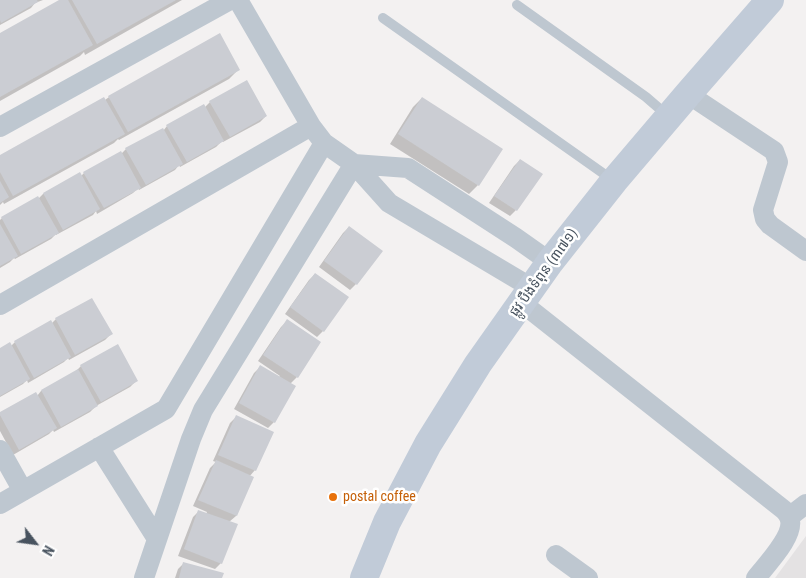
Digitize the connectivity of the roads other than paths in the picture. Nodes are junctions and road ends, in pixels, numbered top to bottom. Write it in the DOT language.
graph roads {
  1 [pos="230,0"];
  2 [pos="238,0"];
  3 [pos="770,0"];
  4 [pos="517,5"];
  5 [pos="383,18"];
  6 [pos="688,94"];
  7 [pos="669,116"];
  8 [pos="311,126"];
  9 [pos="0,127"];
  10 [pos="324,143"];
  11 [pos="354,164"];
  12 [pos="614,181"];
  13 [pos="806,251"];
  14 [pos="550,262"];
  15 [pos="527,296"];
  16 [pos="0,305"];
  17 [pos="99,447"];
  18 [pos="0,450"];
  19 [pos="23,491"];
  20 [pos="0,504"];
  21 [pos="806,504"];
  22 [pos="789,517"];
  23 [pos="157,539"];
  24 [pos="556,555"];
  25 [pos="144,578"];
  26 [pos="364,578"];
  27 [pos="588,578"];
  28 [pos="756,578"];
  1 -- 9 [label="street"];
  2 -- 8 [label="street"];
  3 -- 6 [label="main road, ផ្លូវ បឹងទំពុន (៣៧១)"];
  4 -- 7 [label="lane"];
  5 -- 12 [label="lane"];
  6 -- 7 [label="main road, ផ្លូវ បឹងទំពុន (៣៧១)"];
  6 -- 13 [label="street"];
  7 -- 12 [label="main road, ផ្លូវ បឹងទំពុន (៣៧១)"];
  8 -- 10 [label="street"];
  8 -- 16 [label="street"];
  10 -- 11 [label="street"];
  10 -- 17 [label="street"];
  11 -- 14 [label="street"];
  11 -- 15 [label="street"];
  11 -- 23 [label="street"];
  12 -- 14 [label="main road, ផ្លូវ បឹងទំពុន (៣៧១)"];
  14 -- 15 [label="main road, ផ្លូវ បឹងទំពុន (៣៧១)"];
  15 -- 22 [label="street"];
  15 -- 26 [label="main road, ផ្លូវ បឹងទំពុន (៣៧១)"];
  17 -- 19 [label="street"];
  17 -- 23 [label="street"];
  18 -- 19 [label="street"];
  19 -- 20 [label="street"];
  21 -- 22 [label="street"];
  22 -- 28 [label="street"];
  23 -- 25 [label="street"];
  24 -- 27 [label="street"];
}
